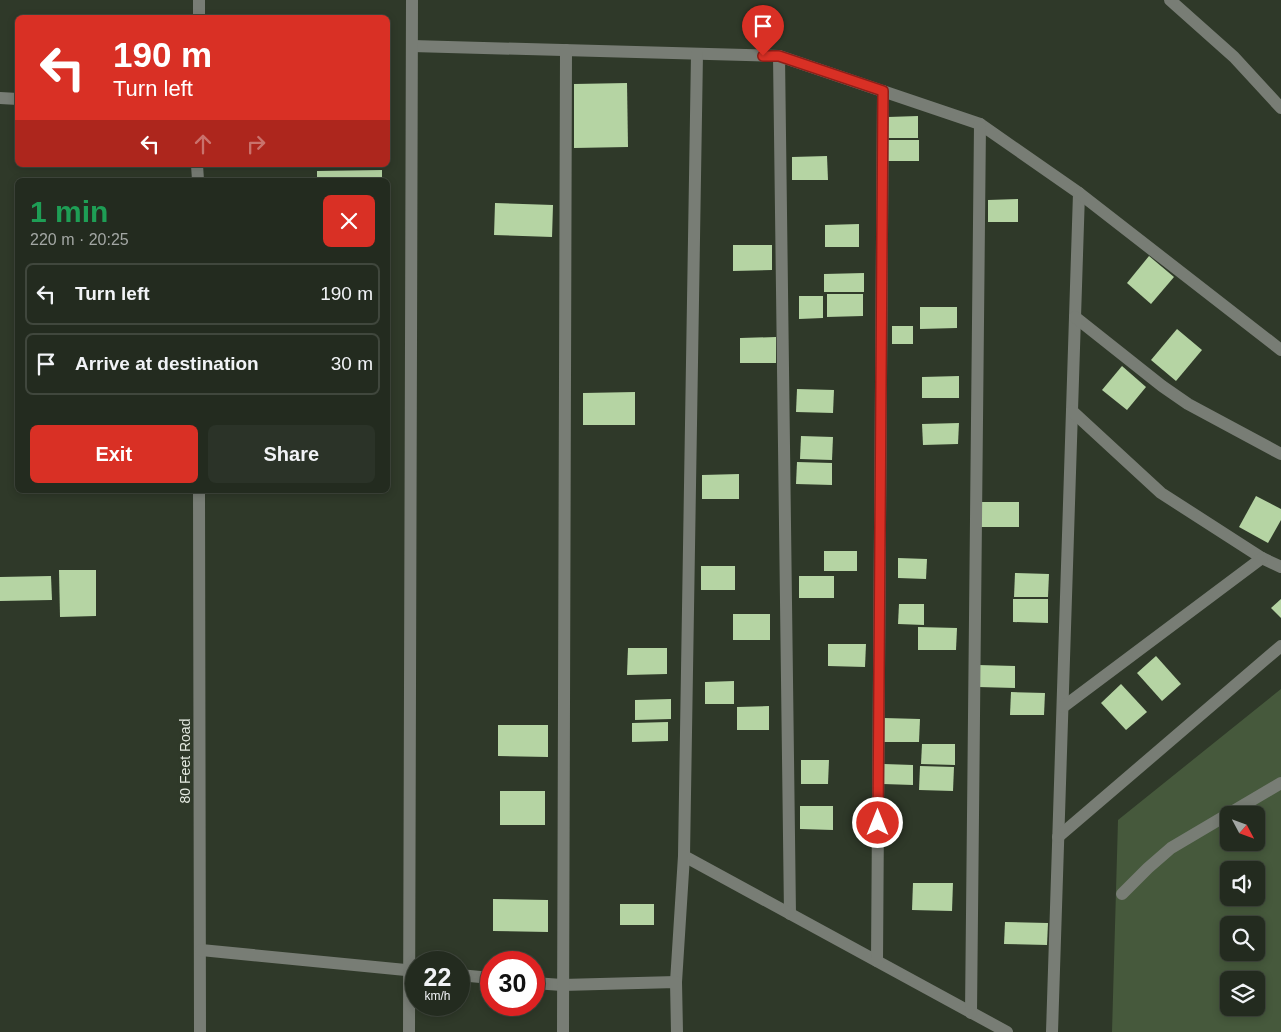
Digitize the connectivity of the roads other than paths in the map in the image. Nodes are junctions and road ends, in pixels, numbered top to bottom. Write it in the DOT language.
graph roads {
  1 [pos="199,0"];
  2 [pos="412,0"];
  3 [pos="1170,0"];
  4 [pos="198,15"];
  5 [pos="412,46"];
  6 [pos="566,50"];
  7 [pos="697,54"];
  8 [pos="779,56"];
  9 [pos="883,91"];
  10 [pos="0,98"];
  11 [pos="15,99"];
  12 [pos="1281,108"];
  13 [pos="980,124"];
  14 [pos="1079,193"];
  15 [pos="1075,317"];
  16 [pos="1281,350"];
  17 [pos="1072,411"];
  18 [pos="1281,454"];
  19 [pos="199,493"];
  20 [pos="1262,558"];
  21 [pos="1281,567"];
  22 [pos="1281,646"];
  23 [pos="1063,706"];
  24 [pos="1281,783"];
  25 [pos="1058,837"];
  26 [pos="684,856"];
  27 [pos="1122,894"];
  28 [pos="790,914"];
  29 [pos="201,950"];
  30 [pos="413,951"];
  31 [pos="877,961"];
  32 [pos="405,970"];
  33 [pos="676,982"];
  34 [pos="545,984"];
  35 [pos="562,985"];
  36 [pos="971,1013"];
  37 [pos="410,1016"];
  38 [pos="200,1032"];
  39 [pos="409,1032"];
  40 [pos="563,1032"];
  41 [pos="677,1032"];
  42 [pos="1007,1032"];
  43 [pos="1052,1032"];
  1 -- 4 [label="street"];
  2 -- 5 [label="street"];
  3 -- 12 [label="street"];
  5 -- 6 [label="street"];
  5 -- 30 [label="street"];
  6 -- 7 [label="street"];
  6 -- 35 [label="street"];
  7 -- 8 [label="street"];
  7 -- 26 [label="street"];
  8 -- 9 [label="street"];
  8 -- 28 [label="street"];
  9 -- 13 [label="street"];
  9 -- 31 [label="street"];
  10 -- 11 [label="street"];
  13 -- 14 [label="street"];
  13 -- 36 [label="street"];
  14 -- 15 [label="street"];
  14 -- 16 [label="street"];
  15 -- 17 [label="street"];
  15 -- 18 [label="street"];
  17 -- 20 [label="street"];
  17 -- 23 [label="street"];
  19 -- 29 [label="street, 80 Feet Road"];
  20 -- 21 [label="street"];
  20 -- 23 [label="street"];
  22 -- 25 [label="street"];
  23 -- 25 [label="street"];
  24 -- 27 [label="street"];
  25 -- 43 [label="street"];
  26 -- 28 [label="street"];
  26 -- 33 [label="street"];
  28 -- 31 [label="street"];
  29 -- 32 [label="street"];
  29 -- 38 [label="street, 80 Feet Road"];
  31 -- 36 [label="street"];
  33 -- 35 [label="street"];
  33 -- 41 [label="street"];
  34 -- 35 [label="street"];
  35 -- 40 [label="street"];
  36 -- 42 [label="street"];
  37 -- 39 [label="street"];
}
